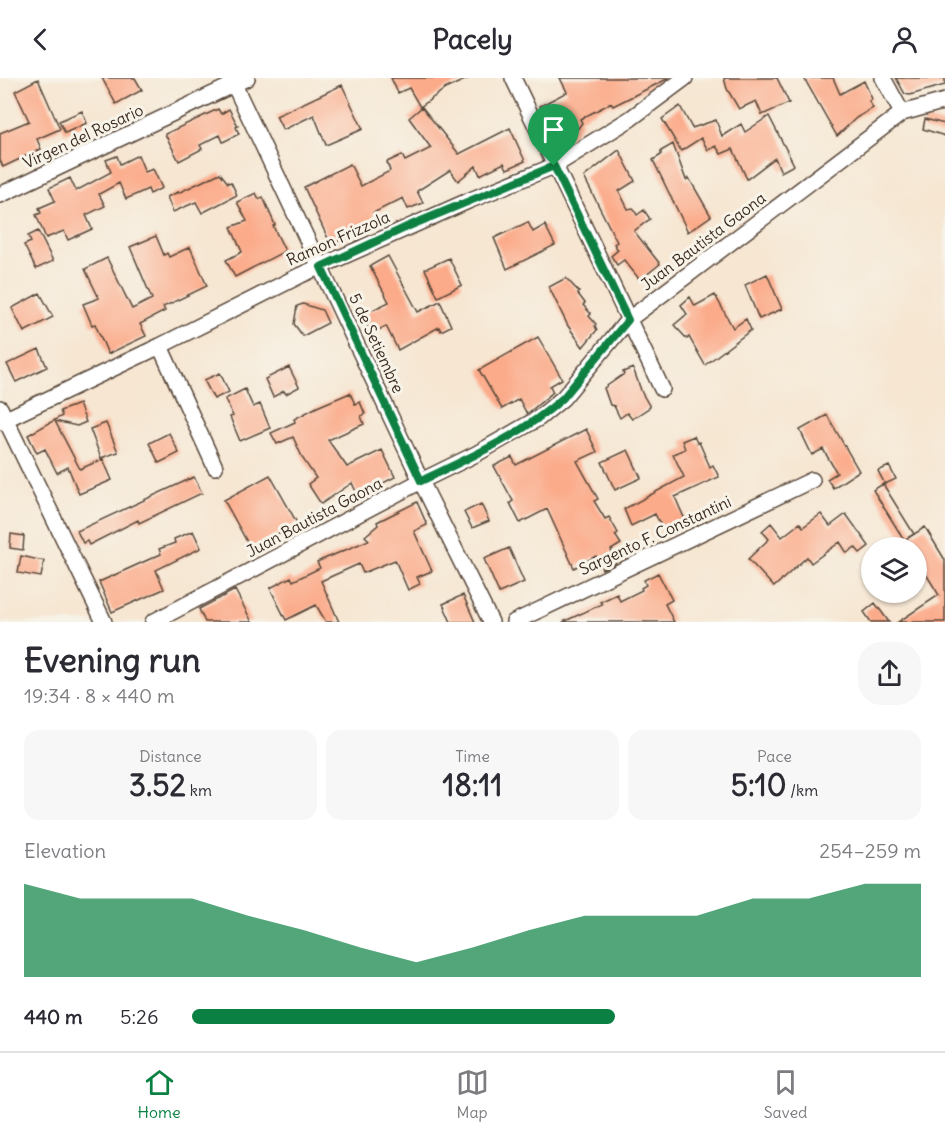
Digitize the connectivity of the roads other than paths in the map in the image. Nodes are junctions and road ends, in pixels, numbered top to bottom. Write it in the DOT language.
graph roads {
  1 [pos="513,78"];
  2 [pos="686,78"];
  3 [pos="883,78"];
  4 [pos="237,80"];
  5 [pos="945,101"];
  6 [pos="902,113"];
  7 [pos="554,166"];
  8 [pos="0,195"];
  9 [pos="321,267"];
  10 [pos="628,320"];
  11 [pos="160,346"];
  12 [pos="662,389"];
  13 [pos="2,417"];
  14 [pos="215,467"];
  15 [pos="812,480"];
  16 [pos="421,481"];
  17 [pos="104,622"];
  18 [pos="153,622"];
  19 [pos="491,622"];
  20 [pos="514,622"];
  1 -- 7 [label="street"];
  2 -- 7 [label="street, Ramon Frizzola"];
  3 -- 6 [label="street"];
  4 -- 8 [label="street, Virgen del Rosario"];
  4 -- 9 [label="street, 5 de Setiembre"];
  5 -- 6 [label="street, Juan Bautista Gaona"];
  6 -- 10 [label="street, Juan Bautista Gaona"];
  7 -- 9 [label="street, Ramon Frizzola"];
  7 -- 10 [label="street"];
  9 -- 11 [label="street, Ramon Frizzola"];
  9 -- 16 [label="street, 5 de Setiembre"];
  10 -- 12 [label="street"];
  10 -- 16 [label="street, Juan Bautista Gaona"];
  11 -- 13 [label="street, Ramon Frizzola"];
  11 -- 14 [label="street"];
  13 -- 17 [label="street"];
  15 -- 20 [label="street, Sargento F. Constantini"];
  16 -- 18 [label="street, Juan Bautista Gaona"];
  16 -- 19 [label="street, 5 de Setiembre"];
}
